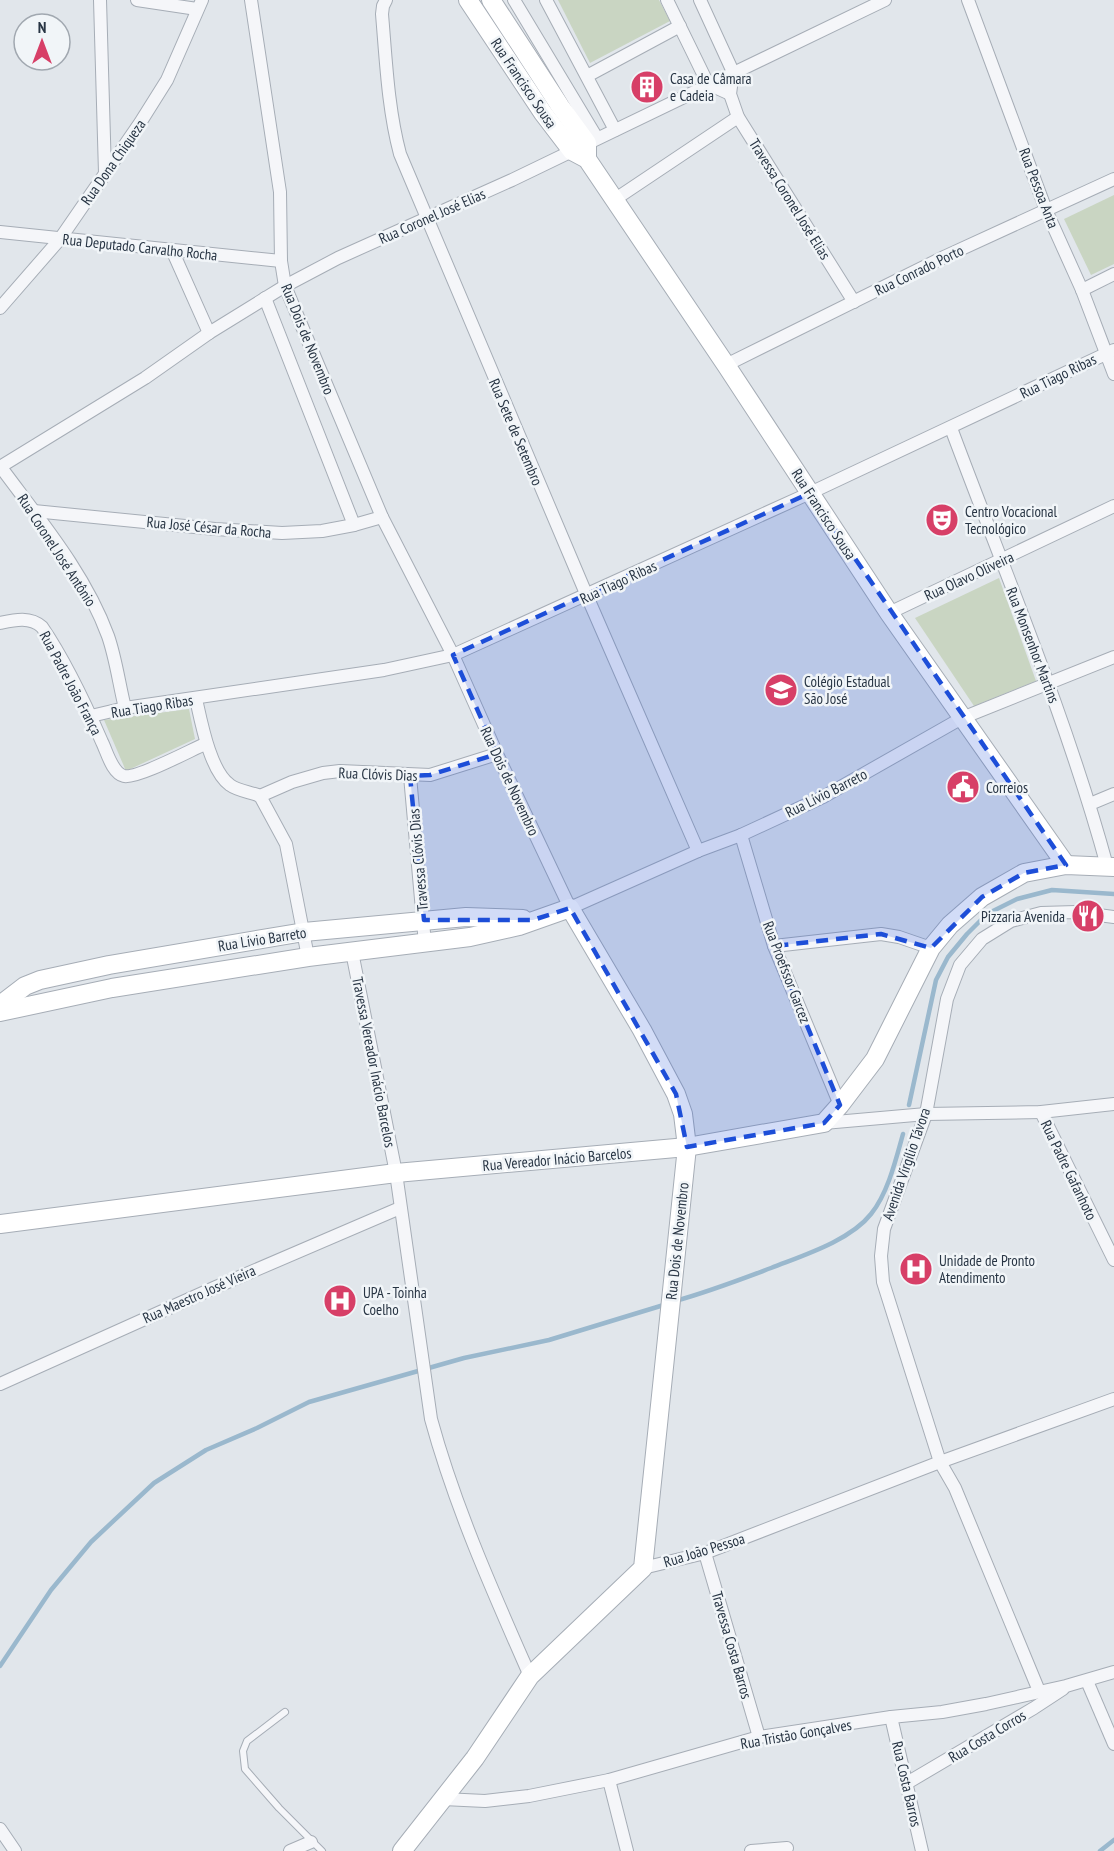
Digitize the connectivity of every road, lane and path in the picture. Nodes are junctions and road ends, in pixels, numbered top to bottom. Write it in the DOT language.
graph roads {
  1 [pos="100,0"];
  2 [pos="137,0"];
  3 [pos="251,0"];
  4 [pos="386,0"];
  5 [pos="468,0"];
  6 [pos="491,0"];
  7 [pos="514,0"];
  8 [pos="546,0"];
  9 [pos="667,0"];
  10 [pos="700,0"];
  11 [pos="885,0"];
  12 [pos="968,0"];
  13 [pos="200,5"];
  14 [pos="680,26"];
  15 [pos="520,61"];
  16 [pos="733,72"];
  17 [pos="586,76"];
  18 [pos="708,84"];
  19 [pos="730,94"];
  20 [pos="738,117"];
  21 [pos="615,130"];
  22 [pos="586,148"];
  23 [pos="105,173"];
  24 [pos="1114,179"];
  25 [pos="614,200"];
  26 [pos="1046,210"];
  27 [pos="426,218"];
  28 [pos="0,232"];
  29 [pos="60,239"];
  30 [pos="172,250"];
  31 [pos="281,261"];
  32 [pos="1114,274"];
  33 [pos="285,286"];
  34 [pos="1082,290"];
  35 [pos="265,298"];
  36 [pos="854,302"];
  37 [pos="0,308"];
  38 [pos="209,333"];
  39 [pos="1110,352"];
  40 [pos="726,365"];
  41 [pos="1114,374"];
  42 [pos="951,428"];
  43 [pos="0,467"];
  44 [pos="810,493"];
  45 [pos="1114,506"];
  46 [pos="34,511"];
  47 [pos="382,516"];
  48 [pos="354,525"];
  49 [pos="1001,561"];
  50 [pos="586,596"];
  51 [pos="889,613"];
  52 [pos="0,623"];
  53 [pos="453,656"];
  54 [pos="1114,657"];
  55 [pos="1049,683"];
  56 [pos="196,699"];
  57 [pos="124,708"];
  58 [pos="91,716"];
  59 [pos="962,718"];
  60 [pos="206,744"];
  61 [pos="497,754"];
  62 [pos="410,776"];
  63 [pos="1114,794"];
  64 [pos="260,796"];
  65 [pos="1090,804"];
  66 [pos="741,835"];
  67 [pos="698,851"];
  68 [pos="1066,865"];
  69 [pos="1111,866"];
  70 [pos="570,908"];
  71 [pos="1114,917"];
  72 [pos="424,920"];
  73 [pos="534,920"];
  74 [pos="304,932"];
  75 [pos="425,944"];
  76 [pos="774,946"];
  77 [pos="931,948"];
  78 [pos="352,952"];
  79 [pos="308,957"];
  80 [pos="0,1005"];
  81 [pos="0,1012"];
  82 [pos="1114,1104"];
  83 [pos="840,1105"];
  84 [pos="1041,1112"];
  85 [pos="926,1114"];
  86 [pos="824,1123"];
  87 [pos="687,1147"];
  88 [pos="396,1173"];
  89 [pos="400,1208"];
  90 [pos="0,1224"];
  91 [pos="1114,1260"];
  92 [pos="0,1384"];
  93 [pos="1114,1399"];
  94 [pos="940,1462"];
  95 [pos="705,1553"];
  96 [pos="643,1568"];
  97 [pos="1114,1672"];
  98 [pos="530,1676"];
  99 [pos="1088,1681"];
  100 [pos="1066,1686"];
  101 [pos="1039,1691"];
  102 [pos="285,1712"];
  103 [pos="891,1717"];
  104 [pos="759,1737"];
  105 [pos="1114,1744"];
  106 [pos="609,1780"];
  107 [pos="907,1783"];
  108 [pos="443,1799"];
  109 [pos="0,1829"];
  110 [pos="311,1842"];
  111 [pos="787,1848"];
  112 [pos="15,1851"];
  113 [pos="290,1851"];
  114 [pos="322,1851"];
  115 [pos="402,1851"];
  116 [pos="627,1851"];
  117 [pos="751,1851"];
  118 [pos="922,1851"];
  1 -- 23 [label="street"];
  2 -- 13 [label="street"];
  3 -- 31 [label="street, Rua Dois de Novembro"];
  4 -- 27 [label="street, Rua Sete de Setembro"];
  5 -- 15 [label="street, Rua Francisco Sousa"];
  6 -- 15 [label="street, Rua Francisco Sousa"];
  7 -- 22 [label="street, Rua Francisco Sousa"];
  8 -- 17 [label="street"];
  9 -- 14 [label="street"];
  10 -- 16 [label="street"];
  11 -- 16 [label="street, Rua Coronel José Elias"];
  12 -- 26 [label="street, Rua Pessoa Anta"];
  13 -- 23 [label="street, Rua Dona Chiqueza"];
  14 -- 17 [label="street"];
  14 -- 18 [label="street"];
  15 -- 22 [label="street, Rua Francisco Sousa"];
  16 -- 18 [label="street, Rua Coronel José Elias"];
  16 -- 19 [label="street, Travessa Coronel José Elias"];
  17 -- 21 [label="street"];
  18 -- 19 [label="street"];
  18 -- 21 [label="street, Rua Coronel José Elias"];
  19 -- 20 [label="street, Travessa Coronel José Elias"];
  20 -- 25 [label="street"];
  20 -- 36 [label="street, Travessa Coronel José Elias"];
  21 -- 22 [label="street, Rua Coronel José Elias"];
  22 -- 25 [label="street, Rua Francisco Sousa"];
  22 -- 27 [label="street, Rua Coronel José Elias"];
  23 -- 29 [label="street, Rua Dona Chiqueza"];
  24 -- 26 [label="street, Rua Conrado Porto"];
  25 -- 40 [label="street, Rua Francisco Sousa"];
  26 -- 34 [label="street, Rua Pessoa Anta"];
  26 -- 36 [label="street, Rua Conrado Porto"];
  27 -- 33 [label="street, Rua Coronel José Elias"];
  27 -- 50 [label="street, Rua Sete de Setembro"];
  28 -- 29 [label="street, Rua Deputado Carvalho Rocha"];
  29 -- 30 [label="street, Rua Deputado Carvalho Rocha"];
  29 -- 37 [label="street, Rua Dona Chiqueza"];
  30 -- 31 [label="street, Rua Deputado Carvalho Rocha"];
  30 -- 38 [label="street"];
  31 -- 33 [label="street, Rua Dois de Novembro"];
  32 -- 34 [label="street"];
  33 -- 35 [label="street, Rua Coronel José Elias"];
  33 -- 47 [label="street, Rua Dois de Novembro"];
  34 -- 39 [label="street, Rua Pessoa Anta"];
  35 -- 38 [label="street, Rua Coronel José Elias"];
  35 -- 48 [label="street"];
  36 -- 40 [label="street, Rua Conrado Porto"];
  38 -- 43 [label="street, Rua Coronel José Elias"];
  39 -- 41 [label="street, Rua Pessoa Anta"];
  39 -- 42 [label="street, Rua Tiago Ribas"];
  40 -- 44 [label="street, Rua Francisco Sousa"];
  42 -- 44 [label="street, Rua Tiago Ribas"];
  42 -- 49 [label="street, Rua Monsenhor Martins"];
  43 -- 46 [label="street, Rua Coronel José Antônio"];
  44 -- 50 [label="street, Rua Tiago Ribas"];
  44 -- 51 [label="street, Rua Francisco Sousa"];
  45 -- 49 [label="street, Rua Olavo Oliveira"];
  46 -- 48 [label="street, Rua José César da Rocha"];
  46 -- 57 [label="street, Rua Coronel José Antônio"];
  47 -- 48 [label="street, Rua José César da Rocha"];
  47 -- 53 [label="street, Rua Dois de Novembro"];
  49 -- 51 [label="street, Rua Olavo Oliveira"];
  49 -- 55 [label="street, Rua Monsenhor Martins"];
  50 -- 53 [label="street, Rua Tiago Ribas"];
  50 -- 67 [label="street, Rua Sete de Setembro"];
  51 -- 59 [label="street, Rua Francisco Sousa"];
  52 -- 58 [label="street, Rua Padre João França"];
  53 -- 56 [label="street, Rua Tiago Ribas"];
  53 -- 61 [label="street, Rua Dois de Novembro"];
  54 -- 55 [label="street, Rua Lívio Barreto"];
  55 -- 59 [label="street, Rua Lívio Barreto"];
  55 -- 65 [label="street, Rua Monsenhor Martins"];
  56 -- 57 [label="street, Rua Tiago Ribas"];
  56 -- 60 [label="street"];
  57 -- 58 [label="street, Rua Tiago Ribas"];
  58 -- 60 [label="street, Rua Padre João França"];
  59 -- 66 [label="street, Rua Lívio Barreto"];
  59 -- 68 [label="street, Rua Francisco Sousa"];
  60 -- 64 [label="street"];
  61 -- 62 [label="street, Rua Clóvis Dias"];
  61 -- 70 [label="street, Rua Dois de Novembro"];
  62 -- 64 [label="street, Rua Clóvis Dias"];
  62 -- 72 [label="street, Travessa Clóvis Dias"];
  63 -- 65 [label="street"];
  64 -- 74 [label="street"];
  65 -- 69 [label="street, Rua Monsenhor Martins"];
  66 -- 67 [label="street, Rua Lívio Barreto"];
  66 -- 76 [label="street, Rua Proefssor Garcez"];
  67 -- 70 [label="street, Rua Lívio Barreto"];
  68 -- 69 [label="street"];
  68 -- 77 [label="street"];
  70 -- 73 [label="street, Rua Lívio Barreto"];
  70 -- 87 [label="street, Rua Dois de Novembro"];
  71 -- 85 [label="street, Avenida Virgílio Távora"];
  72 -- 73 [label="street, Rua Lívio Barreto"];
  72 -- 74 [label="street, Rua Lívio Barreto"];
  72 -- 75 [label="street, Travessa Clóvis Dias"];
  73 -- 75 [label="street, Rua Lívio Barreto"];
  74 -- 79 [label="street"];
  74 -- 80 [label="street, Rua Lívio Barreto"];
  75 -- 78 [label="street, Rua Lívio Barreto"];
  76 -- 77 [label="street"];
  76 -- 83 [label="street, Rua Proefssor Garcez"];
  77 -- 83 [label="street"];
  78 -- 79 [label="street, Rua Lívio Barreto"];
  78 -- 88 [label="street, Travessa Vereador Inácio Barcelos"];
  79 -- 81 [label="street, Rua Lívio Barreto"];
  82 -- 84 [label="street, Rua Vereador Inácio Barcelos"];
  83 -- 86 [label="street"];
  84 -- 85 [label="street, Rua Vereador Inácio Barcelos"];
  84 -- 91 [label="street, Rua Padre Gafanhoto"];
  85 -- 86 [label="street, Rua Vereador Inácio Barcelos"];
  85 -- 94 [label="street, Avenida Virgílio Távora"];
  86 -- 87 [label="street, Rua Vereador Inácio Barcelos"];
  87 -- 88 [label="street, Rua Vereador Inácio Barcelos"];
  87 -- 96 [label="street, Rua Dois de Novembro"];
  88 -- 89 [label="street, Travessa Vereador Inácio Barcelos"];
  88 -- 90 [label="street, Rua Vereador Inácio Barcelos"];
  89 -- 92 [label="street, Rua Maestro José Vieira"];
  89 -- 98 [label="street, Travessa Vereador Inácio Barcelos"];
  93 -- 94 [label="street, Rua João Pessoa"];
  94 -- 95 [label="street, Rua João Pessoa"];
  94 -- 101 [label="street, Avenida Virgílio Távora"];
  95 -- 96 [label="street, Rua João Pessoa"];
  95 -- 104 [label="street, Travessa Costa Barros"];
  96 -- 98 [label="street, Rua João Pessoa"];
  97 -- 99 [label="street, Rua Tristão Gonçalves"];
  98 -- 108 [label="street, Rua João Pessoa"];
  99 -- 100 [label="street, Rua Tristão Gonçalves"];
  99 -- 105 [label="street"];
  100 -- 101 [label="street, Rua Tristão Gonçalves"];
  100 -- 107 [label="street, Rua Costa Corros"];
  101 -- 103 [label="street, Rua Tristão Gonçalves"];
  102 -- 110 [label="lane"];
  103 -- 104 [label="street, Rua Tristão Gonçalves"];
  103 -- 107 [label="street, Rua Costa Barros"];
  104 -- 106 [label="street, Rua Tristão Gonçalves"];
  106 -- 108 [label="street, Rua Tristão Gonçalves"];
  106 -- 116 [label="street"];
  107 -- 118 [label="street, Rua Costa Barros"];
  108 -- 115 [label="street, Rua João Pessoa"];
  109 -- 112 [label="street"];
  110 -- 113 [label="street"];
  110 -- 114 [label="lane"];
  111 -- 117 [label="street"];
}
